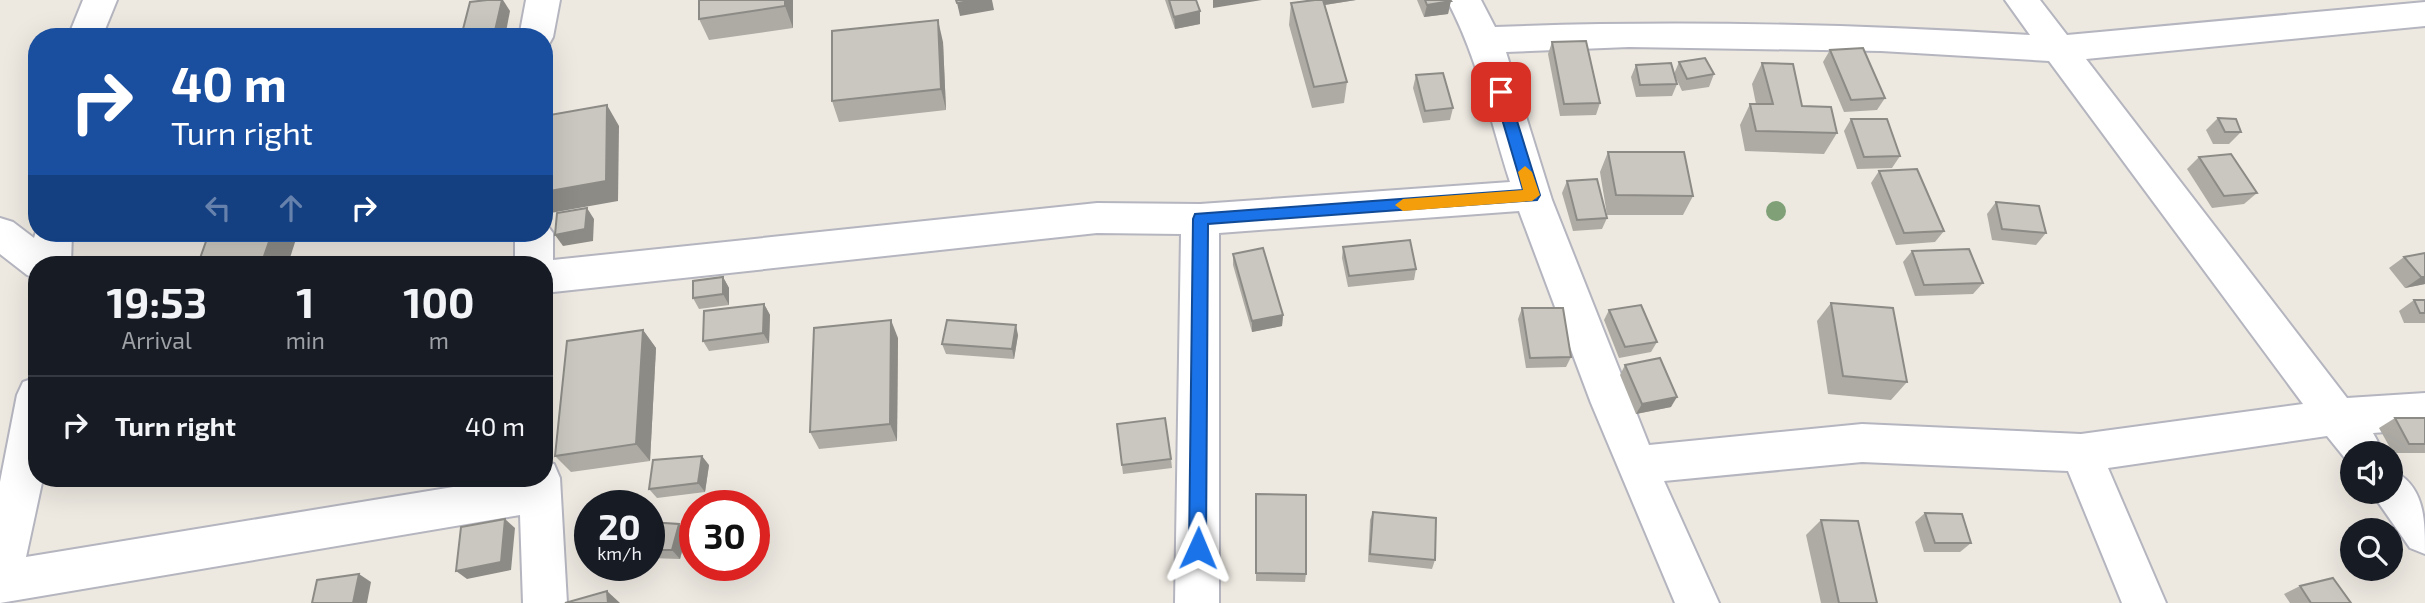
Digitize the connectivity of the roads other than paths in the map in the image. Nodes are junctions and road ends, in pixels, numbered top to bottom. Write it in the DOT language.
graph roads {
  1 [pos="100,0"];
  2 [pos="543,0"];
  3 [pos="1464,0"];
  4 [pos="2022,0"];
  5 [pos="2425,14"];
  6 [pos="89,28"];
  7 [pos="538,28"];
  8 [pos="1485,40"];
  9 [pos="2057,49"];
  10 [pos="1532,195"];
  11 [pos="1200,219"];
  12 [pos="0,233"];
  13 [pos="30,256"];
  14 [pos="553,276"];
  15 [pos="2425,411"];
  16 [pos="2337,417"];
  17 [pos="2355,441"];
  18 [pos="28,450"];
  19 [pos="2081,453"];
  20 [pos="1638,465"];
  21 [pos="528,487"];
  22 [pos="539,487"];
  23 [pos="2402,504"];
  24 [pos="2425,534"];
  25 [pos="0,577"];
  26 [pos="0,582"];
  27 [pos="545,603"];
  28 [pos="1197,603"];
  29 [pos="1696,603"];
  30 [pos="2144,603"];
  1 -- 6 [label="street"];
  2 -- 7 [label="street"];
  3 -- 8 [label="street"];
  4 -- 9 [label="street"];
  5 -- 9 [label="street"];
  8 -- 9 [label="street"];
  8 -- 10 [label="street"];
  9 -- 16 [label="street"];
  10 -- 11 [label="street"];
  10 -- 20 [label="street"];
  11 -- 14 [label="street"];
  11 -- 28 [label="street"];
  12 -- 13 [label="street"];
  15 -- 16 [label="street"];
  16 -- 17 [label="street"];
  16 -- 19 [label="street"];
  18 -- 25 [label="street"];
  19 -- 20 [label="street"];
  19 -- 30 [label="street"];
  20 -- 29 [label="street"];
  21 -- 26 [label="street"];
  22 -- 27 [label="street"];
  23 -- 24 [label="street"];
}
